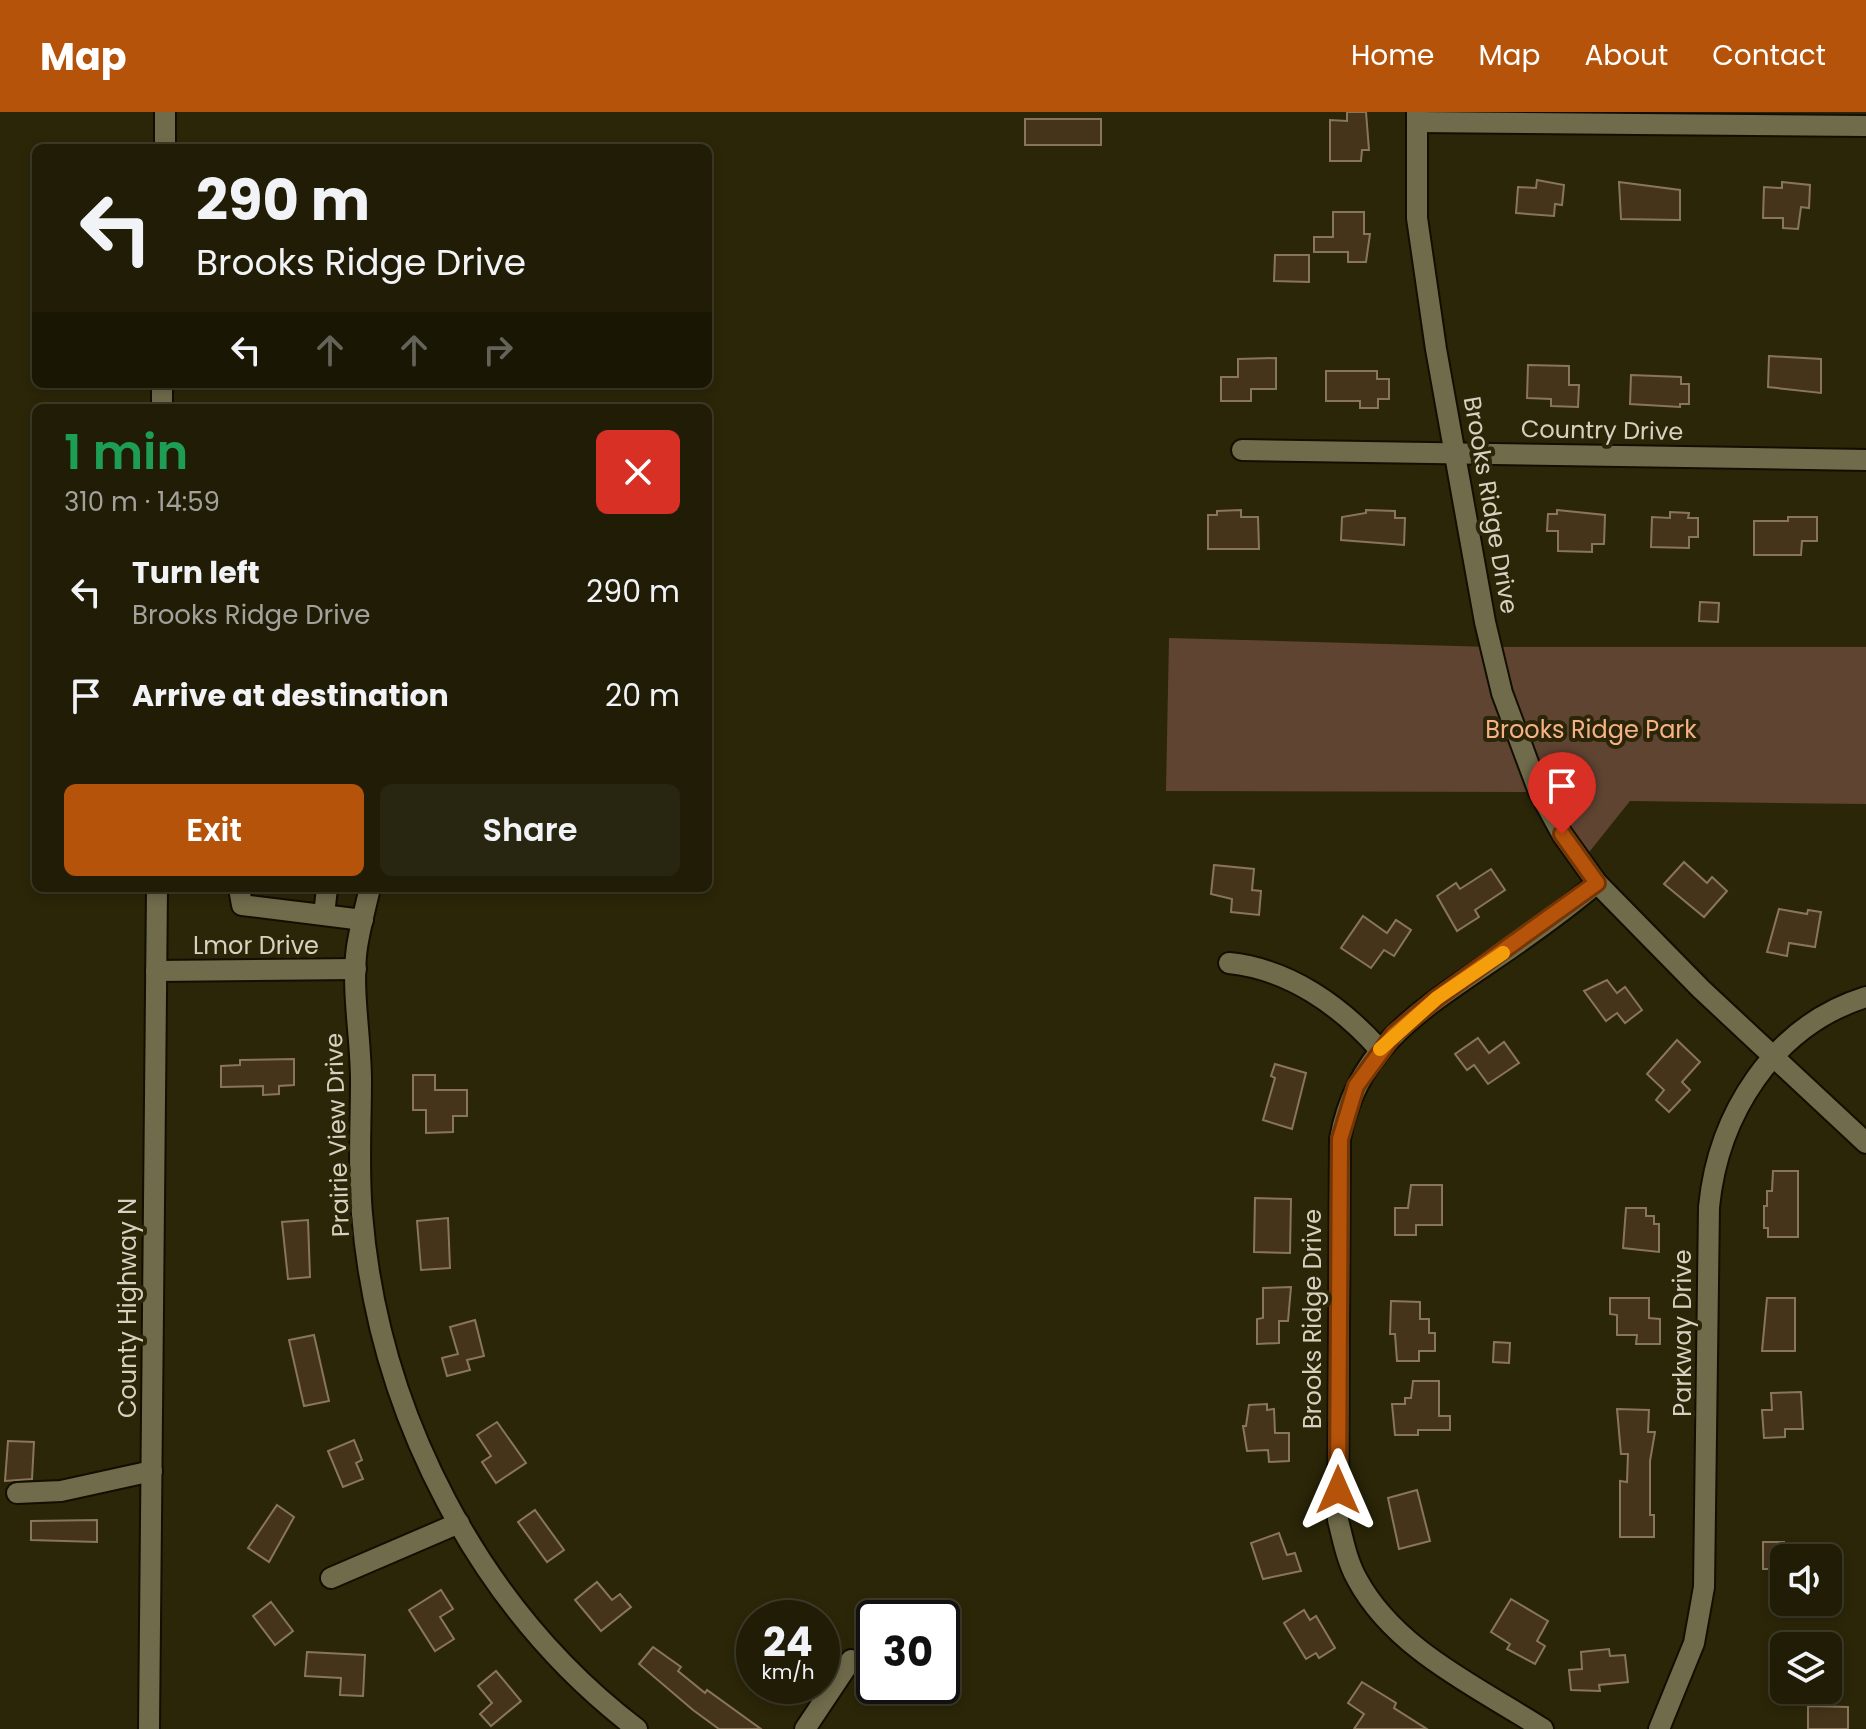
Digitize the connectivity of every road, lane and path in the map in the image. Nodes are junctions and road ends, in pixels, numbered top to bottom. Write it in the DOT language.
graph roads {
  1 [pos="165,112"];
  2 [pos="1417,117"];
  3 [pos="1866,126"];
  4 [pos="165,144"];
  5 [pos="1242,450"];
  6 [pos="1456,455"];
  7 [pos="1866,460"];
  8 [pos="1597,883"];
  9 [pos="157,892"];
  10 [pos="240,892"];
  11 [pos="327,892"];
  12 [pos="369,892"];
  13 [pos="324,915"];
  14 [pos="363,920"];
  15 [pos="1229,963"];
  16 [pos="356,969"];
  17 [pos="156,971"];
  18 [pos="1866,997"];
  19 [pos="1380,1050"];
  20 [pos="1775,1055"];
  21 [pos="1866,1143"];
  22 [pos="152,1471"];
  23 [pos="17,1493"];
  24 [pos="459,1523"];
  25 [pos="331,1578"];
  26 [pos="851,1660"];
  27 [pos="149,1729"];
  28 [pos="637,1729"];
  29 [pos="805,1729"];
  30 [pos="1543,1729"];
  31 [pos="1659,1729"];
  1 -- 4 [label="street"];
  2 -- 3 [label="street"];
  2 -- 6 [label="street, Brooks Ridge Drive"];
  5 -- 6 [label="street, Country Drive"];
  6 -- 7 [label="street, Country Drive"];
  6 -- 8 [label="street, Brooks Ridge Drive"];
  8 -- 19 [label="street, Brooks Ridge Drive"];
  8 -- 20 [label="street, Brooks Ridge Drive"];
  9 -- 17 [label="street, County Highway N"];
  10 -- 13 [label="street"];
  11 -- 13 [label="street"];
  12 -- 14 [label="street, Prairie View Drive"];
  13 -- 14 [label="street"];
  14 -- 16 [label="street, Prairie View Drive"];
  15 -- 19 [label="street"];
  16 -- 17 [label="street, Lmor Drive"];
  16 -- 24 [label="street, Prairie View Drive"];
  17 -- 22 [label="street, County Highway N"];
  18 -- 20 [label="street, Parkway Drive"];
  19 -- 30 [label="street, Brooks Ridge Drive"];
  20 -- 21 [label="street, Brooks Ridge Drive"];
  20 -- 31 [label="street, Parkway Drive"];
  22 -- 23 [label="street"];
  22 -- 27 [label="street, County Highway N"];
  24 -- 25 [label="street"];
  24 -- 28 [label="street, Prairie View Drive"];
  26 -- 29 [label="street"];
}
